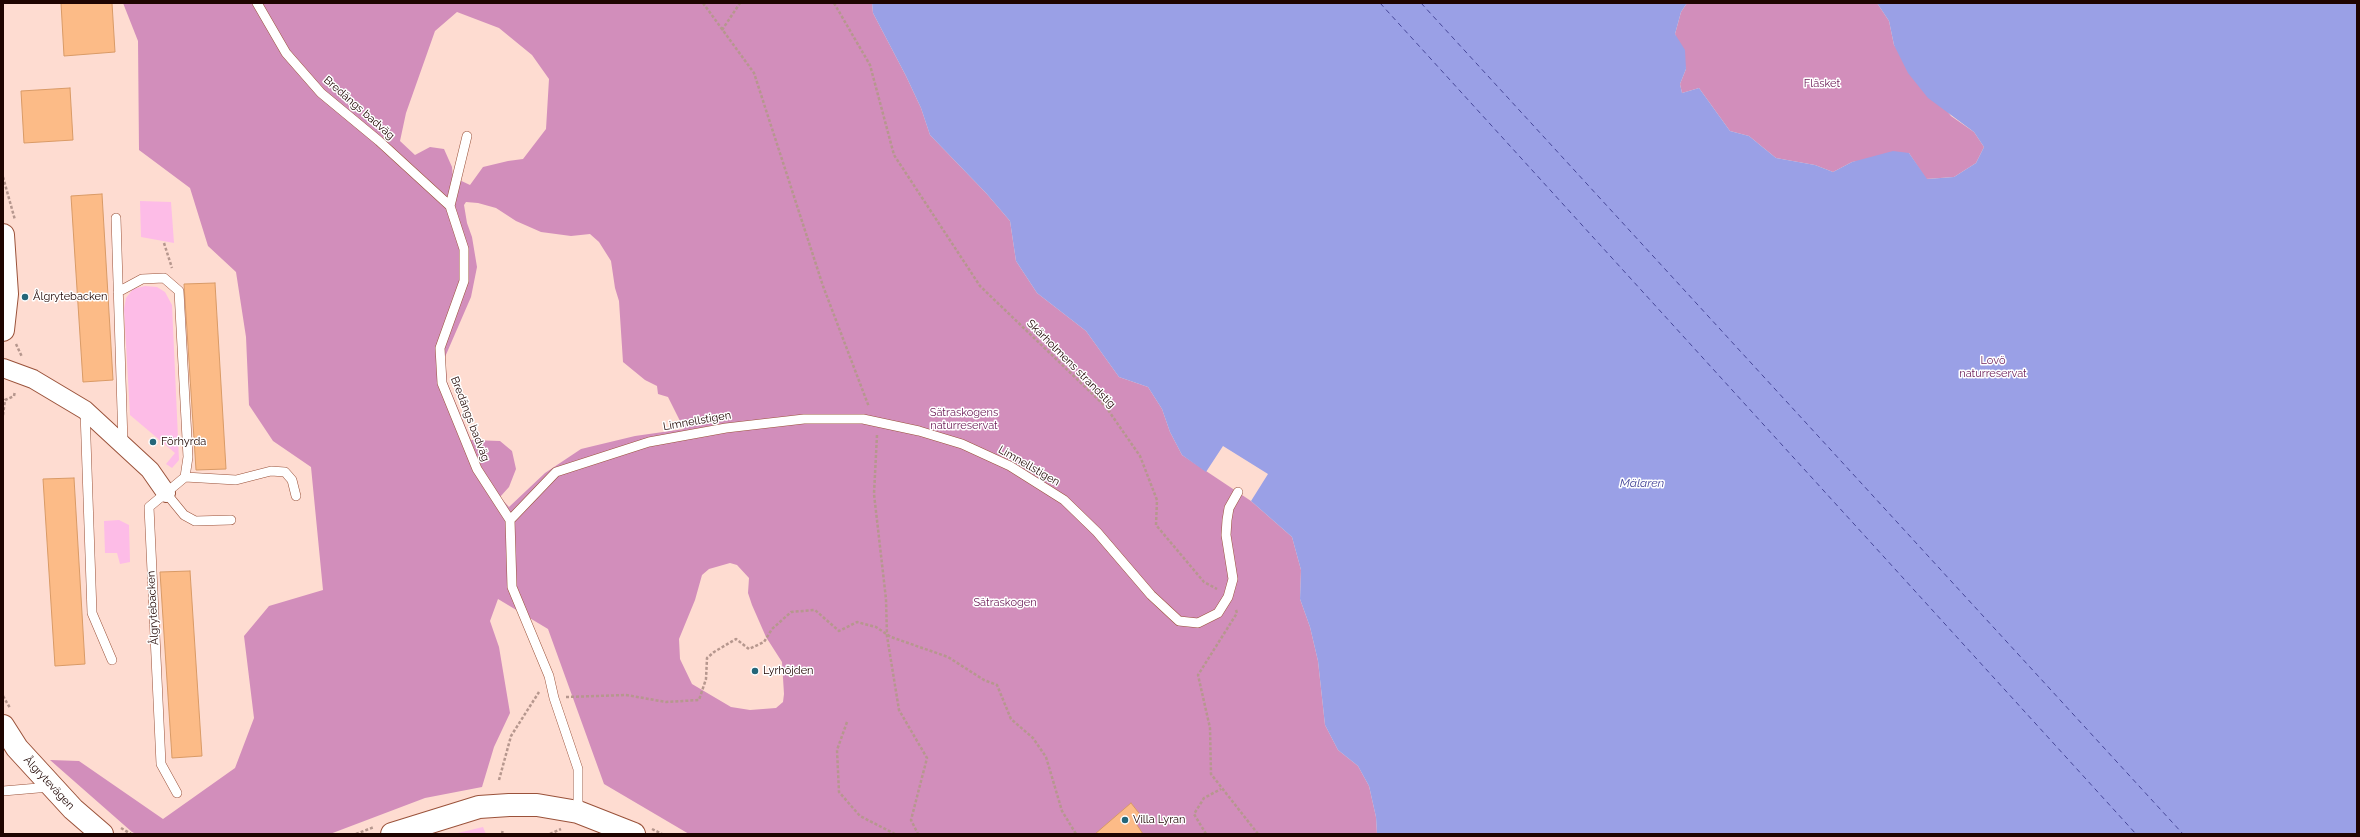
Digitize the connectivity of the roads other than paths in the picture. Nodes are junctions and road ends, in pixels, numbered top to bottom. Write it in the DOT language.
graph roads {
  1 [pos="257,3"];
  2 [pos="467,136"];
  3 [pos="450,206"];
  4 [pos="116,218"];
  5 [pos="3,235"];
  6 [pos="118,292"];
  7 [pos="3,330"];
  8 [pos="3,368"];
  9 [pos="85,410"];
  10 [pos="123,443"];
  11 [pos="185,477"];
  12 [pos="1238,492"];
  13 [pos="166,493"];
  14 [pos="296,496"];
  15 [pos="231,520"];
  16 [pos="510,520"];
  17 [pos="112,660"];
  18 [pos="3,726"];
  19 [pos="53,787"];
  20 [pos="3,791"];
  21 [pos="177,793"];
  22 [pos="578,812"];
  23 [pos="102,834"];
  24 [pos="392,834"];
  25 [pos="634,834"];
  1 -- 3 [label="lane, Bredängs badväg"];
  2 -- 3 [label="lane"];
  3 -- 16 [label="lane, Bredängs badväg"];
  4 -- 6 [label="lane"];
  5 -- 7 [label="street"];
  6 -- 10 [label="lane"];
  6 -- 11 [label="lane"];
  8 -- 9 [label="street"];
  9 -- 10 [label="street"];
  9 -- 17 [label="lane"];
  10 -- 13 [label="street"];
  11 -- 13 [label="lane"];
  11 -- 14 [label="lane"];
  12 -- 16 [label="lane, Limnellstigen"];
  13 -- 15 [label="lane"];
  13 -- 21 [label="lane, Ålgrytebacken"];
  16 -- 22 [label="lane"];
  18 -- 19 [label="street, Ålgrytevägen"];
  19 -- 20 [label="lane"];
  19 -- 23 [label="street, Ålgrytevägen"];
  22 -- 24 [label="street"];
  22 -- 25 [label="street"];
}
